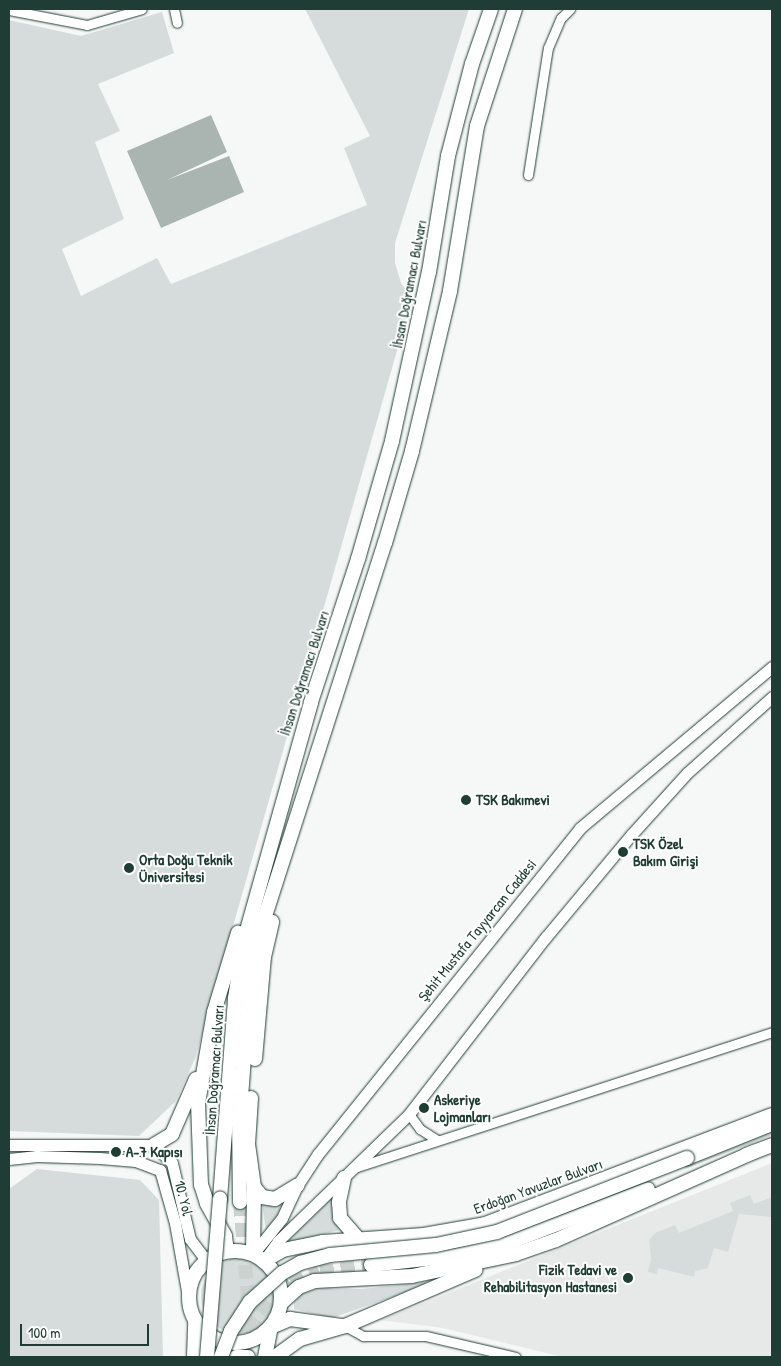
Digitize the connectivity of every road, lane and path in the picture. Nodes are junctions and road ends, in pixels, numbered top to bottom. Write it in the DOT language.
graph roads {
  1 [pos="142,9"];
  2 [pos="174,9"];
  3 [pos="491,9"];
  4 [pos="514,9"];
  5 [pos="570,9"];
  6 [pos="9,10"];
  7 [pos="177,23"];
  8 [pos="528,175"];
  9 [pos="772,667"];
  10 [pos="772,697"];
  11 [pos="282,799"];
  12 [pos="295,819"];
  13 [pos="772,1032"];
  14 [pos="204,1060"];
  15 [pos="409,1114"];
  16 [pos="772,1115"];
  17 [pos="772,1124"];
  18 [pos="437,1140"];
  19 [pos="98,1144"];
  20 [pos="134,1144"];
  21 [pos="154,1144"];
  22 [pos="9,1145"];
  23 [pos="772,1145"];
  24 [pos="754,1152"];
  25 [pos="9,1158"];
  26 [pos="100,1158"];
  27 [pos="136,1161"];
  28 [pos="349,1173"];
  29 [pos="297,1186"];
  30 [pos="254,1187"];
  31 [pos="240,1202"];
  32 [pos="358,1239"];
  33 [pos="306,1245"];
  34 [pos="227,1251"];
  35 [pos="258,1257"];
  36 [pos="500,1259"];
  37 [pos="206,1260"];
  38 [pos="370,1265"];
  39 [pos="315,1281"];
  40 [pos="188,1297"];
  41 [pos="281,1303"];
  42 [pos="195,1322"];
  43 [pos="345,1326"];
  44 [pos="271,1327"];
  45 [pos="215,1339"];
  46 [pos="194,1357"];
  47 [pos="208,1357"];
  48 [pos="221,1357"];
  49 [pos="226,1357"];
  50 [pos="236,1357"];
  51 [pos="248,1357"];
  52 [pos="265,1357"];
  53 [pos="275,1357"];
  54 [pos="516,1357"];
  1 -- 6 [label="street"];
  2 -- 7 [label="street"];
  3 -- 11 [label="main road, İhsan Doğramacı Bulvarı"];
  4 -- 12 [label="main road, İhsan Doğramacı Bulvarı"];
  5 -- 8 [label="street"];
  9 -- 29 [label="main road, Şehit Mustafa Tayyarcan Caddesi"];
  10 -- 15 [label="main road"];
  11 -- 14 [label="main road"];
  11 -- 47 [label="main road, İhsan Doğramacı Bulvarı, bridge"];
  12 -- 30 [label="main road"];
  12 -- 31 [label="main road, İhsan Doğramacı Bulvarı"];
  13 -- 18 [label="street"];
  14 -- 21 [label="main road"];
  14 -- 34 [label="main road"];
  15 -- 18 [label="street"];
  15 -- 28 [label="main road"];
  16 -- 32 [label="main road, Erdoğan Yavuzlar Bulvarı"];
  17 -- 48 [label="main road, bridge"];
  18 -- 28 [label="street"];
  19 -- 20 [label="main road"];
  19 -- 22 [label="main road"];
  19 -- 26 [label="main road"];
  20 -- 21 [label="main road"];
  20 -- 27 [label="main road"];
  21 -- 37 [label="main road, 10. Yol"];
  23 -- 24 [label="main road"];
  24 -- 36 [label="main road"];
  24 -- 38 [label="main road"];
  25 -- 26 [label="main road, 10. Yol"];
  26 -- 27 [label="main road, 10. Yol"];
  27 -- 40 [label="main road, 10. Yol"];
  28 -- 32 [label="main road"];
  28 -- 35 [label="main road"];
  29 -- 30 [label="main road"];
  29 -- 35 [label="main road, Şehit Mustafa Tayyarcan Caddesi"];
  30 -- 35 [label="main road"];
  32 -- 33 [label="main road, Erdoğan Yavuzlar Bulvarı"];
  33 -- 35 [label="main road, Erdoğan Yavuzlar Bulvarı"];
  33 -- 39 [label="main road"];
  34 -- 35 [label="main road"];
  34 -- 37 [label="main road"];
  35 -- 41 [label="main road"];
  36 -- 39 [label="main road"];
  36 -- 43 [label="main road"];
  37 -- 40 [label="main road"];
  39 -- 41 [label="main road"];
  40 -- 42 [label="main road"];
  41 -- 44 [label="main road"];
  42 -- 45 [label="main road"];
  42 -- 46 [label="main road"];
  43 -- 44 [label="main road"];
  43 -- 53 [label="main road"];
  43 -- 54 [label="street"];
  44 -- 45 [label="main road"];
  44 -- 52 [label="main road"];
  45 -- 49 [label="main road"];
  50 -- 51 [label="main road"];
}
